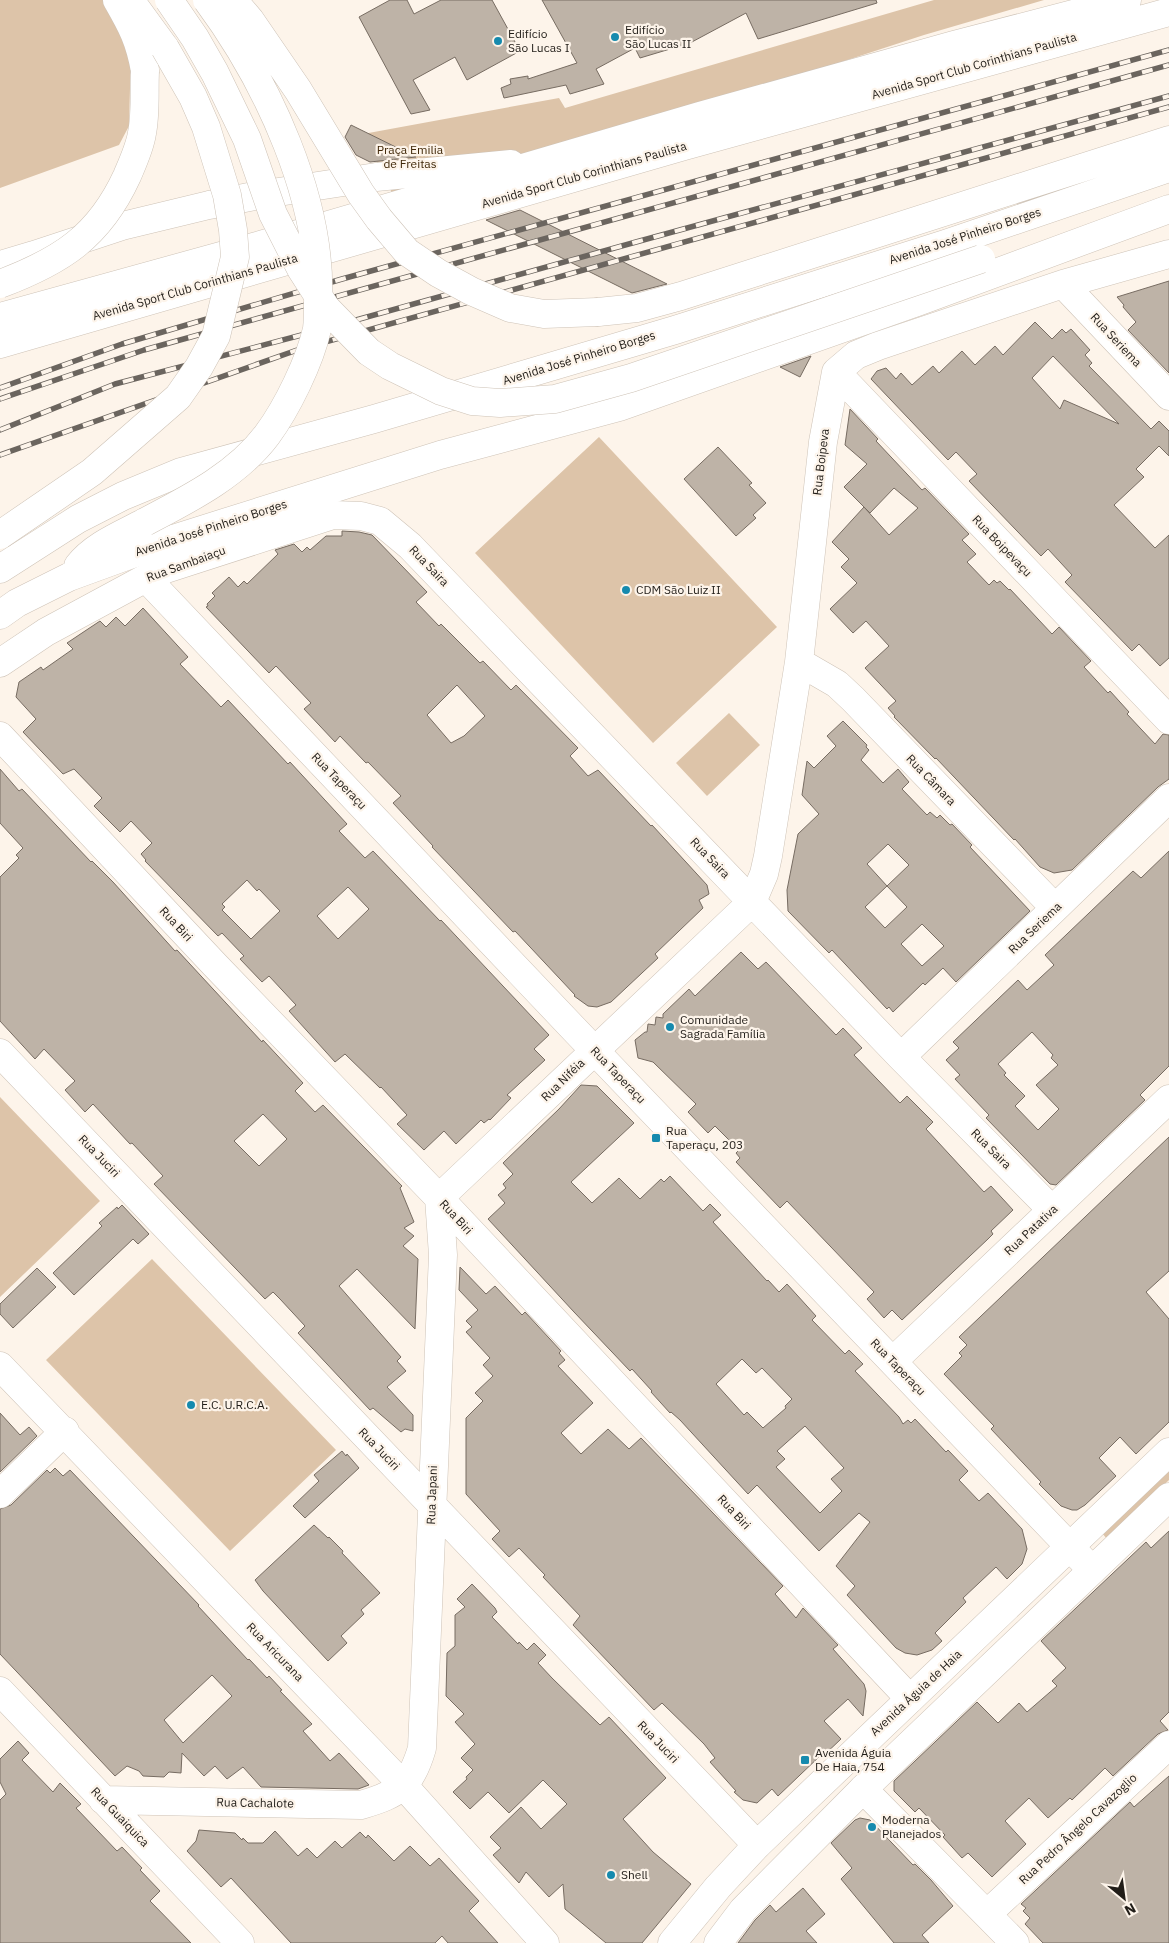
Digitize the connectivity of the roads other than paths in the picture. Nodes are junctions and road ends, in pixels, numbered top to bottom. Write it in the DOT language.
graph roads {
  1 [pos="116,0"];
  2 [pos="130,0"];
  3 [pos="169,0"];
  4 [pos="207,0"];
  5 [pos="234,0"];
  6 [pos="1127,0"];
  7 [pos="1169,12"];
  8 [pos="1169,140"];
  9 [pos="553,159"];
  10 [pos="1169,168"];
  11 [pos="1169,209"];
  12 [pos="1129,224"];
  13 [pos="1169,254"];
  14 [pos="0,265"];
  15 [pos="0,284"];
  16 [pos="1063,284"];
  17 [pos="0,317"];
  18 [pos="0,344"];
  19 [pos="836,372"];
  20 [pos="1169,396"];
  21 [pos="361,516"];
  22 [pos="0,535"];
  23 [pos="0,569"];
  24 [pos="69,577"];
  25 [pos="146,578"];
  26 [pos="0,615"];
  27 [pos="799,662"];
  28 [pos="0,663"];
  29 [pos="1169,720"];
  30 [pos="0,736"];
  31 [pos="1169,798"];
  32 [pos="752,902"];
  33 [pos="1055,908"];
  34 [pos="594,1050"];
  35 [pos="0,1053"];
  36 [pos="901,1057"];
  37 [pos="1169,1099"];
  38 [pos="439,1198"];
  39 [pos="1052,1210"];
  40 [pos="893,1361"];
  41 [pos="0,1366"];
  42 [pos="65,1432"];
  43 [pos="1169,1452"];
  44 [pos="0,1494"];
  45 [pos="1169,1497"];
  46 [pos="432,1504"];
  47 [pos="1082,1559"];
  48 [pos="0,1692"];
  49 [pos="910,1699"];
  50 [pos="1169,1745"];
  51 [pos="404,1786"];
  52 [pos="863,1789"];
  53 [pos="103,1800"];
  54 [pos="757,1845"];
  55 [pos="988,1914"];
  56 [pos="240,1943"];
  57 [pos="545,1943"];
  58 [pos="672,1943"];
  59 [pos="718,1943"];
  60 [pos="1015,1943"];
  1 -- 15 [label="main road, bridge"];
  2 -- 22 [label="main road, bridge"];
  3 -- 12 [label="main road, bridge"];
  4 -- 24 [label="main road, bridge"];
  5 -- 8 [label="main road, bridge"];
  6 -- 9 [label="main road, Avenida Sport Club Corinthians Paulista"];
  7 -- 18 [label="main road, Avenida Sport Club Corinthians Paulista"];
  9 -- 14 [label="main road, Avenida Sport Club Corinthians Paulista"];
  9 -- 17 [label="main road, Avenida Sport Club Corinthians Paulista"];
  10 -- 23 [label="main road, Avenida José Pinheiro Borges"];
  11 -- 12 [label="main road, Avenida José Pinheiro Borges"];
  12 -- 24 [label="main road, Avenida José Pinheiro Borges"];
  13 -- 16 [label="main road"];
  16 -- 19 [label="main road"];
  16 -- 20 [label="main road, Rua Seriema"];
  19 -- 27 [label="main road, Rua Boipeva"];
  19 -- 29 [label="main road, Rua Boipevaçu"];
  21 -- 25 [label="main road, Rua Sambaiaçu"];
  21 -- 32 [label="main road, Rua Saira"];
  24 -- 26 [label="main road, Avenida José Pinheiro Borges"];
  25 -- 28 [label="main road, Rua Sambaiaçu"];
  25 -- 34 [label="main road, Rua Taperaçu"];
  27 -- 32 [label="main road, Rua Boipeva"];
  27 -- 33 [label="main road, Rua Câmara"];
  30 -- 38 [label="main road, Rua Biri"];
  31 -- 33 [label="main road, Rua Seriema"];
  32 -- 34 [label="main road, Rua Niféia"];
  32 -- 36 [label="main road, Rua Saira"];
  33 -- 36 [label="main road, Rua Seriema"];
  34 -- 38 [label="main road, Rua Niféia"];
  34 -- 40 [label="main road, Rua Taperaçu"];
  35 -- 46 [label="main road, Rua Juciri"];
  36 -- 39 [label="main road, Rua Saira"];
  37 -- 39 [label="main road, Rua Patativa"];
  38 -- 46 [label="main road, Rua Japani"];
  38 -- 49 [label="main road, Rua Biri"];
  39 -- 40 [label="main road, Rua Patativa"];
  40 -- 47 [label="main road, Rua Taperaçu"];
  41 -- 42 [label="main road, Rua Aricurana"];
  42 -- 44 [label="main road"];
  42 -- 51 [label="main road, Rua Aricurana"];
  43 -- 47 [label="main road, Avenida Águia de Haia"];
  45 -- 47 [label="main road, Avenida Águia de Haia"];
  46 -- 51 [label="main road, Rua Japani"];
  46 -- 54 [label="main road, Rua Juciri"];
  47 -- 49 [label="main road, Avenida Águia de Haia"];
  47 -- 52 [label="main road, Avenida Águia de Haia"];
  48 -- 53 [label="main road, Rua Guaiquica"];
  49 -- 54 [label="main road, Avenida Águia de Haia"];
  50 -- 55 [label="main road, Rua Pedro Ângelo Cavazoglio"];
  51 -- 53 [label="main road, Rua Cachalote"];
  51 -- 57 [label="main road, Rua Aricurana"];
  52 -- 55 [label="main road"];
  52 -- 59 [label="main road, Avenida Águia de Haia"];
  53 -- 56 [label="main road, Rua Guaiquica"];
  54 -- 58 [label="main road, Avenida Águia de Haia"];
  55 -- 60 [label="main road"];
}
